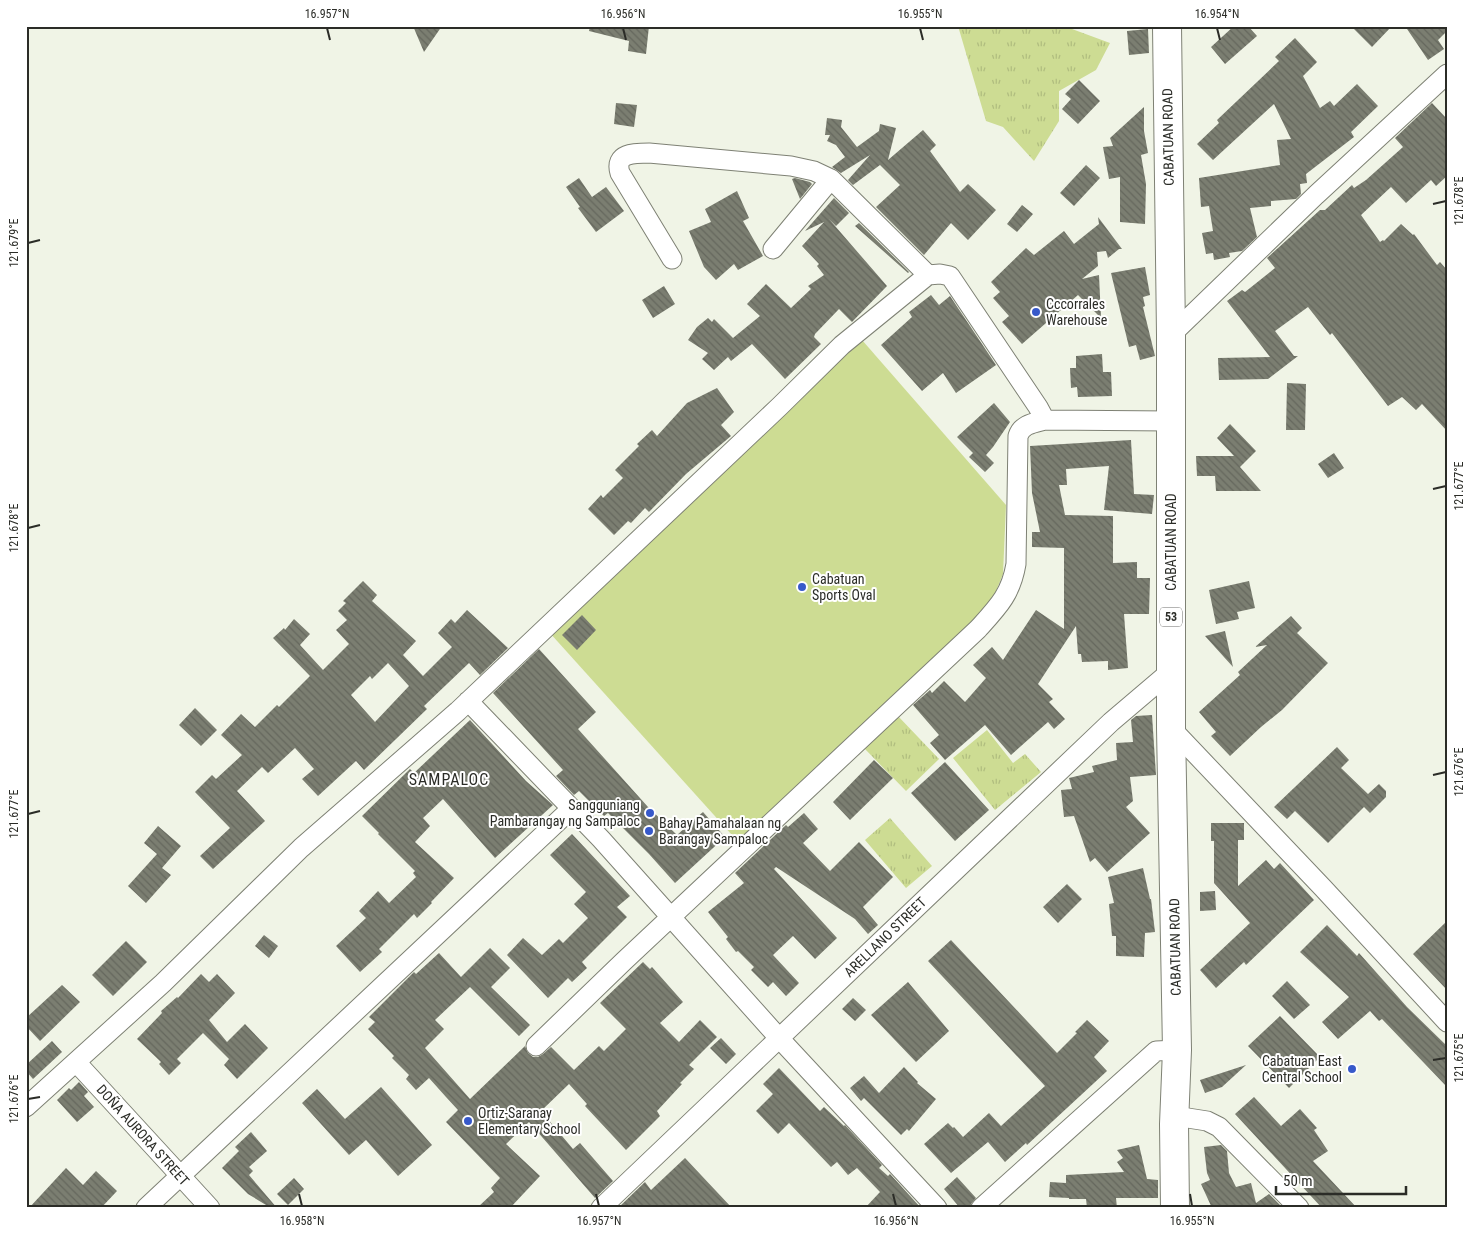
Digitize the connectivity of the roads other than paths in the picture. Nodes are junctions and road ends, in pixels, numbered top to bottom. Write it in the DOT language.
graph roads {
  1 [pos="1167,26"];
  2 [pos="1447,74"];
  3 [pos="830,179"];
  4 [pos="774,249"];
  5 [pos="672,259"];
  6 [pos="928,275"];
  7 [pos="1171,335"];
  8 [pos="1045,420"];
  9 [pos="1171,421"];
  10 [pos="1171,671"];
  11 [pos="468,701"];
  12 [pos="1171,728"];
  13 [pos="571,809"];
  14 [pos="670,918"];
  15 [pos="1447,1022"];
  16 [pos="779,1038"];
  17 [pos="536,1046"];
  18 [pos="1177,1050"];
  19 [pos="76,1062"];
  20 [pos="26,1107"];
  21 [pos="1175,1116"];
  22 [pos="180,1176"];
  23 [pos="146,1208"];
  24 [pos="210,1208"];
  25 [pos="601,1208"];
  26 [pos="937,1208"];
  27 [pos="981,1208"];
  28 [pos="1175,1208"];
  29 [pos="1299,1208"];
  1 -- 7 [label="highway, CABATUAN ROAD / 53"];
  2 -- 7 [label="street"];
  3 -- 4 [label="street"];
  3 -- 5 [label="street"];
  3 -- 6 [label="street"];
  6 -- 8 [label="street"];
  6 -- 11 [label="street"];
  7 -- 9 [label="highway, CABATUAN ROAD / 53"];
  8 -- 9 [label="street"];
  8 -- 14 [label="street"];
  9 -- 10 [label="highway, CABATUAN ROAD / 53"];
  10 -- 12 [label="highway, CABATUAN ROAD / 53"];
  10 -- 16 [label="street, ARELLANO STREET"];
  11 -- 13 [label="street"];
  11 -- 19 [label="street"];
  12 -- 15 [label="street"];
  12 -- 18 [label="highway, CABATUAN ROAD / 53"];
  13 -- 14 [label="street"];
  13 -- 22 [label="street"];
  14 -- 16 [label="street"];
  14 -- 17 [label="street"];
  16 -- 25 [label="street, ARELLANO STREET"];
  16 -- 26 [label="street"];
  18 -- 21 [label="highway, CABATUAN ROAD / 53"];
  18 -- 27 [label="street"];
  19 -- 20 [label="street"];
  19 -- 22 [label="street, DOÑA AURORA STREET"];
  21 -- 28 [label="highway, CABATUAN ROAD / 53"];
  21 -- 29 [label="street"];
  22 -- 23 [label="street"];
  22 -- 24 [label="street, DOÑA AURORA STREET"];
}
